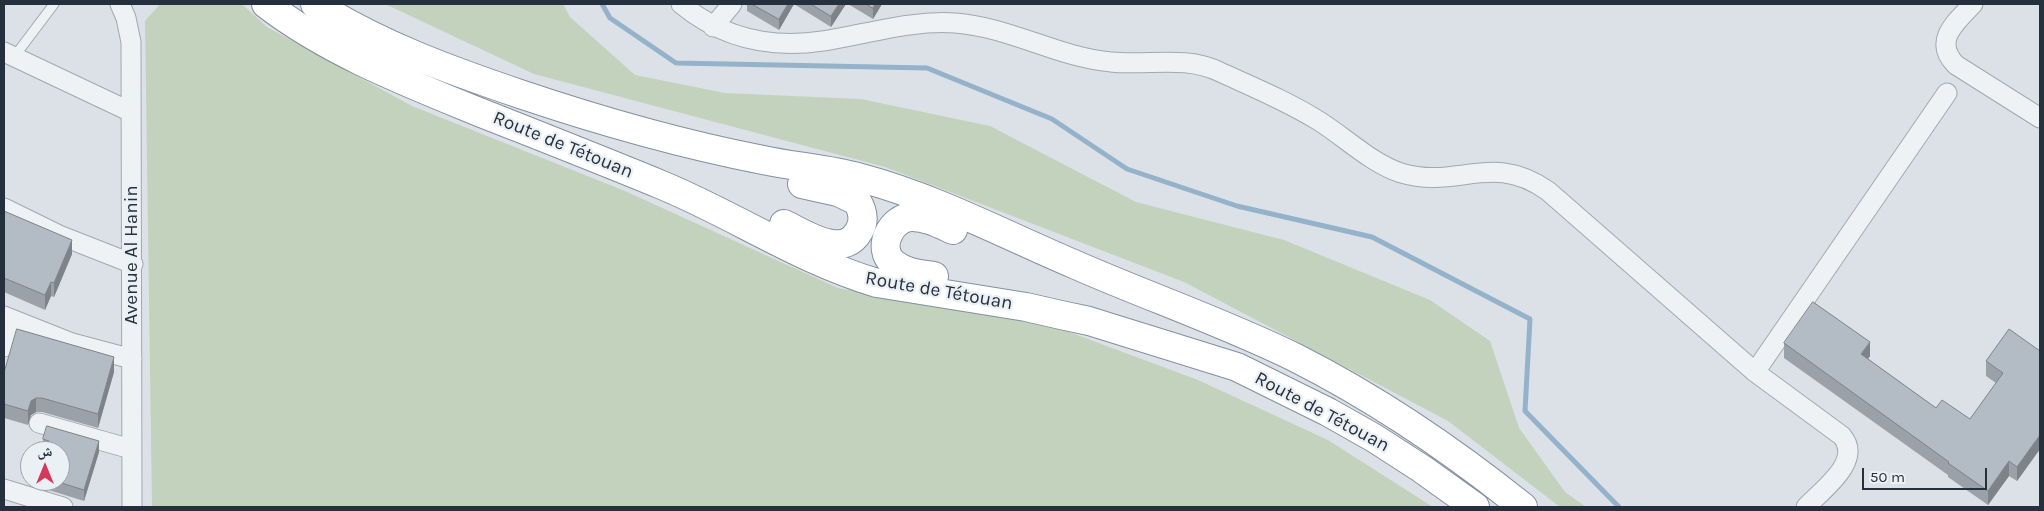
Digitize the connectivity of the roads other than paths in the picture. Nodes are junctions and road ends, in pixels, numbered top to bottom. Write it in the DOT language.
graph roads {
  1 [pos="54,4"];
  2 [pos="120,4"];
  3 [pos="266,4"];
  4 [pos="315,4"];
  5 [pos="681,4"];
  6 [pos="732,4"];
  7 [pos="1973,4"];
  8 [pos="713,27"];
  9 [pos="9,55"];
  10 [pos="472,78"];
  11 [pos="1946,93"];
  12 [pos="441,96"];
  13 [pos="130,112"];
  14 [pos="2040,118"];
  15 [pos="4,208"];
  16 [pos="133,264"];
  17 [pos="9,319"];
  18 [pos="1251,337"];
  19 [pos="4,348"];
  20 [pos="132,359"];
  21 [pos="1238,368"];
  22 [pos="1755,372"];
  23 [pos="39,423"];
  24 [pos="132,449"];
  25 [pos="4,489"];
  26 [pos="63,507"];
  27 [pos="132,507"];
  28 [pos="1475,507"];
  29 [pos="1523,507"];
  30 [pos="1806,507"];
  1 -- 9 [label="lane"];
  2 -- 13 [label="street, Avenue Al Hanin"];
  3 -- 12 [label="highway, Route de Tétouan"];
  4 -- 10 [label="highway, Route de Tétouan"];
  5 -- 8 [label="street"];
  6 -- 8 [label="street"];
  7 -- 14 [label="street"];
  8 -- 22 [label="street"];
  9 -- 13 [label="street"];
  10 -- 12 [label="highway"];
  10 -- 18 [label="highway, Route de Tétouan"];
  11 -- 22 [label="street"];
  12 -- 21 [label="highway, Route de Tétouan"];
  13 -- 16 [label="street, Avenue Al Hanin"];
  15 -- 16 [label="street"];
  16 -- 20 [label="street, Avenue Al Hanin"];
  17 -- 19 [label="street"];
  17 -- 20 [label="street"];
  18 -- 21 [label="highway"];
  18 -- 29 [label="highway, Route de Tétouan"];
  20 -- 24 [label="street, Avenue Al Hanin"];
  21 -- 28 [label="highway, Route de Tétouan"];
  22 -- 30 [label="street"];
  23 -- 24 [label="street"];
  24 -- 27 [label="street, Avenue Al Hanin"];
  25 -- 26 [label="street"];
}
